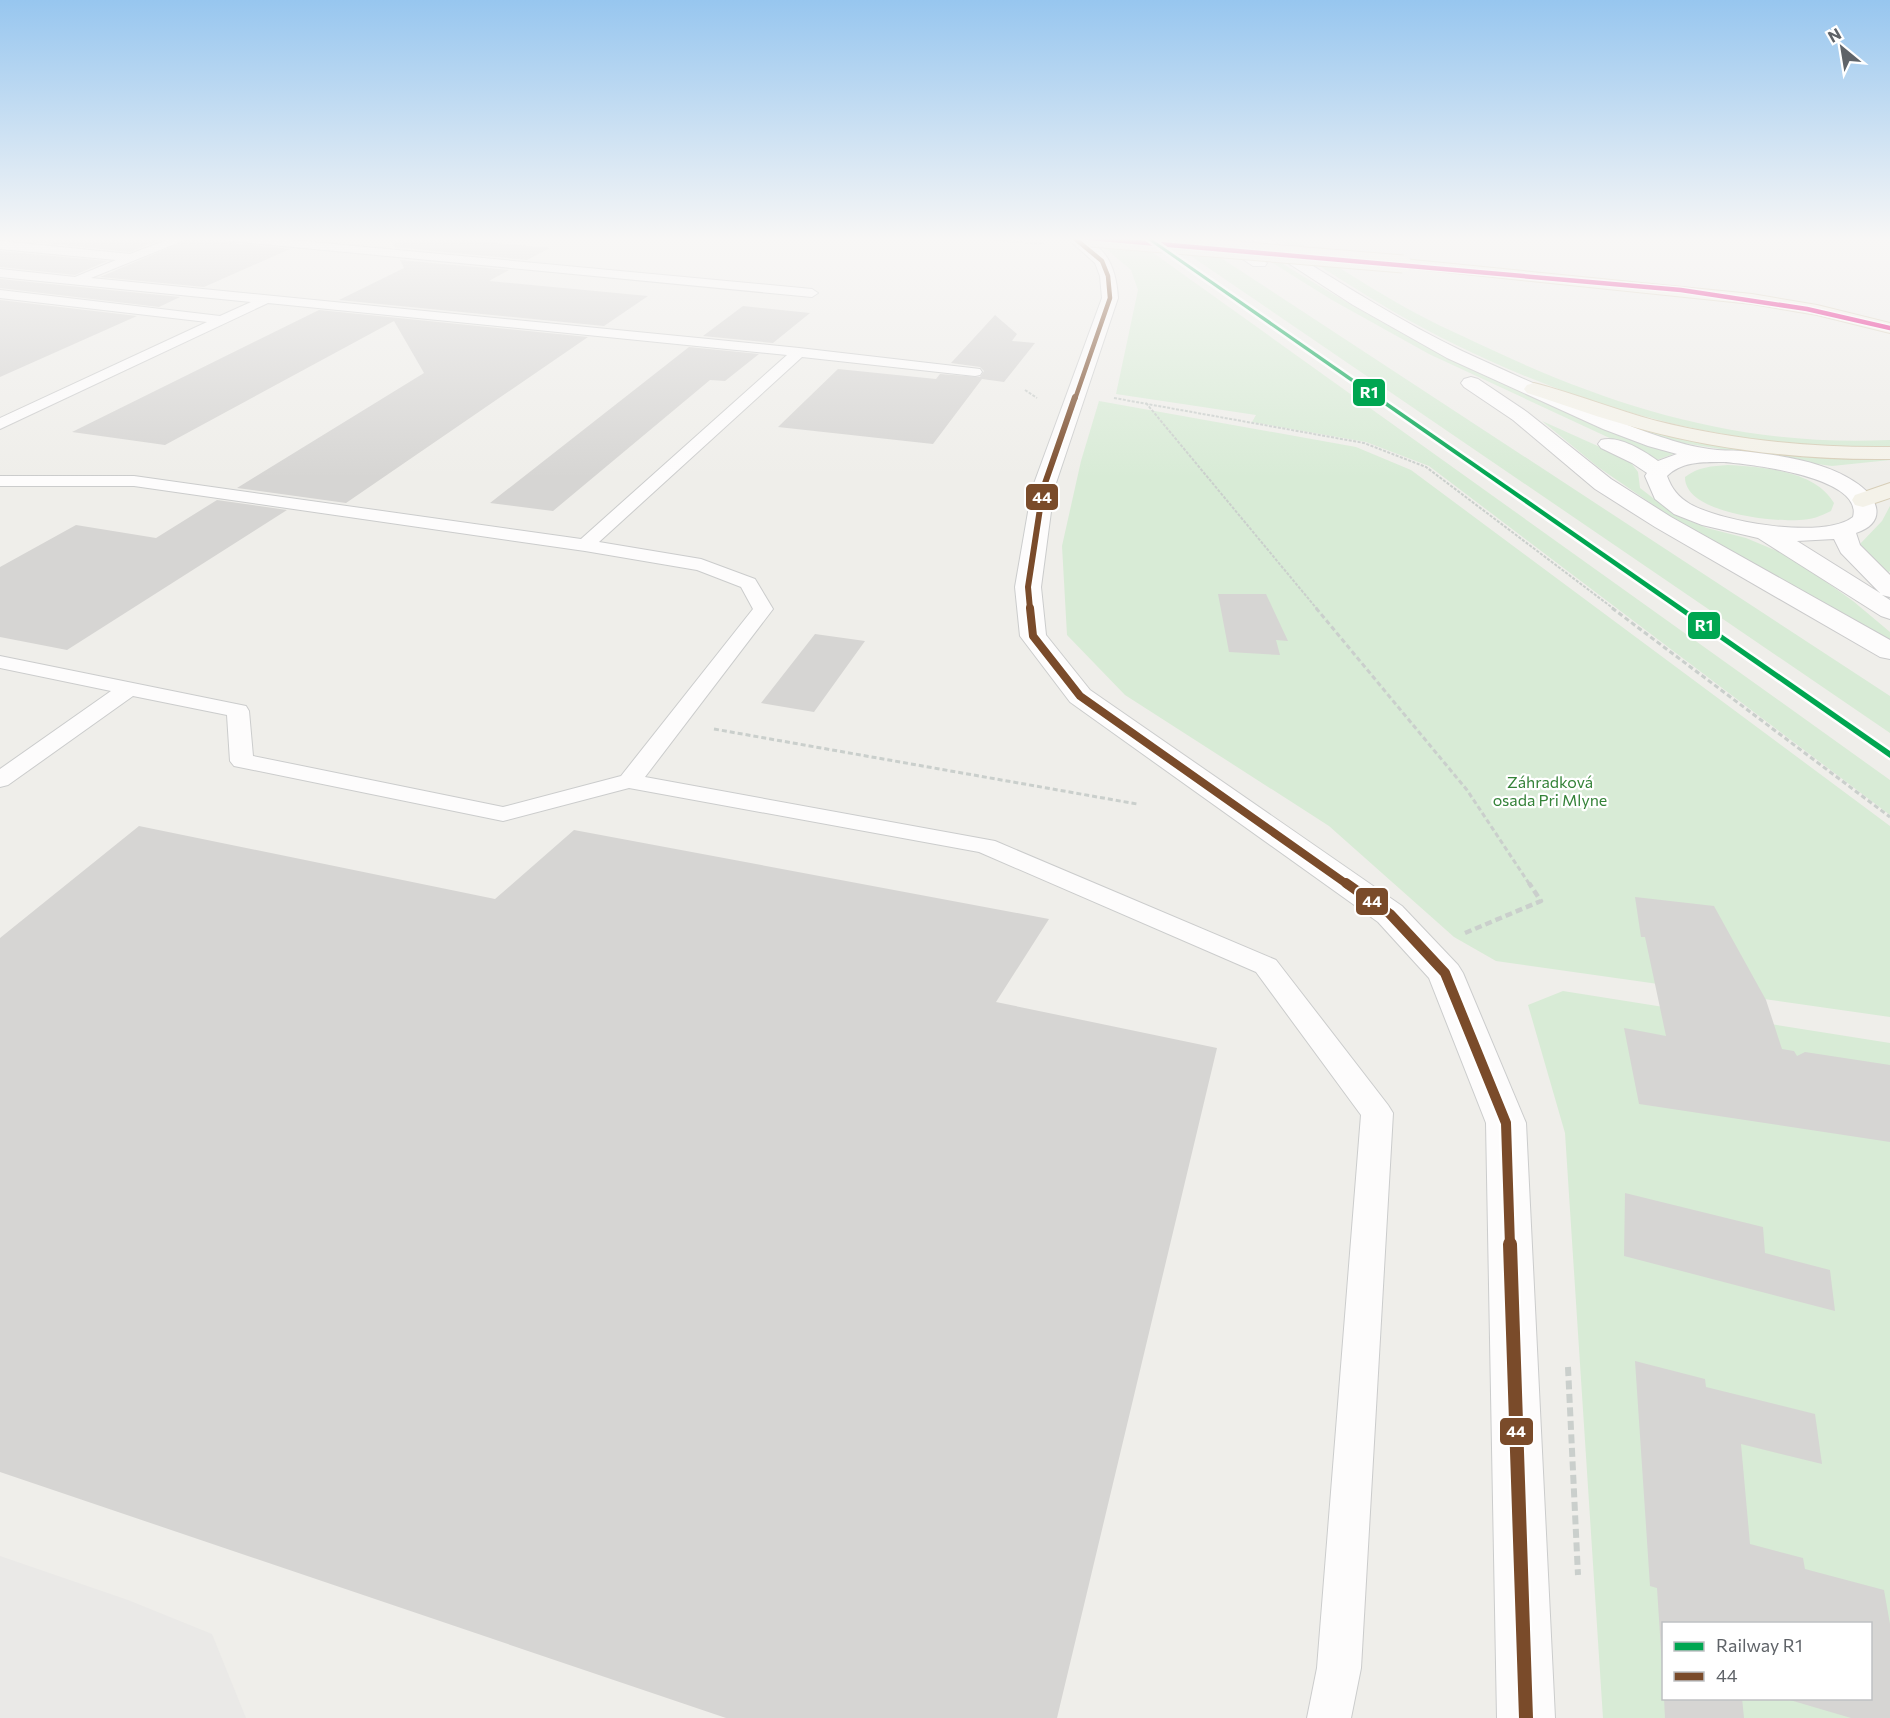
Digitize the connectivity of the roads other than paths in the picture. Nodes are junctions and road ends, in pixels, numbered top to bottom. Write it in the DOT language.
graph roads {
  1 [pos="199,317"];
  2 [pos="228,317"];
  3 [pos="441,317"];
  4 [pos="1103,317"];
  5 [pos="1389,317"];
  6 [pos="1846,317"];
  7 [pos="222,320"];
  8 [pos="1890,328"];
  9 [pos="799,352"];
  10 [pos="975,372"];
  11 [pos="1534,388"];
  12 [pos="0,424"];
  13 [pos="1890,453"];
  14 [pos="1710,456"];
  15 [pos="1890,467"];
  16 [pos="1659,472"];
  17 [pos="1820,474"];
  18 [pos="0,481"];
  19 [pos="1890,490"];
  20 [pos="1863,500"];
  21 [pos="1843,531"];
  22 [pos="1760,532"];
  23 [pos="585,544"];
  24 [pos="1890,589"];
  25 [pos="1890,611"];
  26 [pos="1890,651"];
  27 [pos="0,662"];
  28 [pos="129,689"];
  29 [pos="0,780"];
  30 [pos="629,781"];
  31 [pos="1329,1718"];
  32 [pos="1526,1718"];
  1 -- 7 [label="lane"];
  2 -- 7 [label="lane"];
  3 -- 9 [label="lane"];
  4 -- 32 [label="main road"];
  5 -- 11 [label="main road"];
  6 -- 8 [label="main road"];
  7 -- 12 [label="lane"];
  9 -- 10 [label="lane"];
  9 -- 23 [label="lane"];
  11 -- 13 [label="main road"];
  11 -- 14 [label="main road"];
  14 -- 16 [label="main road"];
  14 -- 17 [label="main road"];
  15 -- 17 [label="main road"];
  16 -- 22 [label="main road"];
  16 -- 26 [label="main road"];
  17 -- 20 [label="main road"];
  18 -- 23 [label="lane"];
  19 -- 20 [label="main road"];
  20 -- 21 [label="main road"];
  21 -- 22 [label="main road"];
  21 -- 24 [label="main road"];
  22 -- 25 [label="main road"];
  23 -- 30 [label="lane"];
  27 -- 28 [label="lane"];
  28 -- 29 [label="lane"];
  28 -- 30 [label="lane"];
  30 -- 31 [label="lane"];
}
